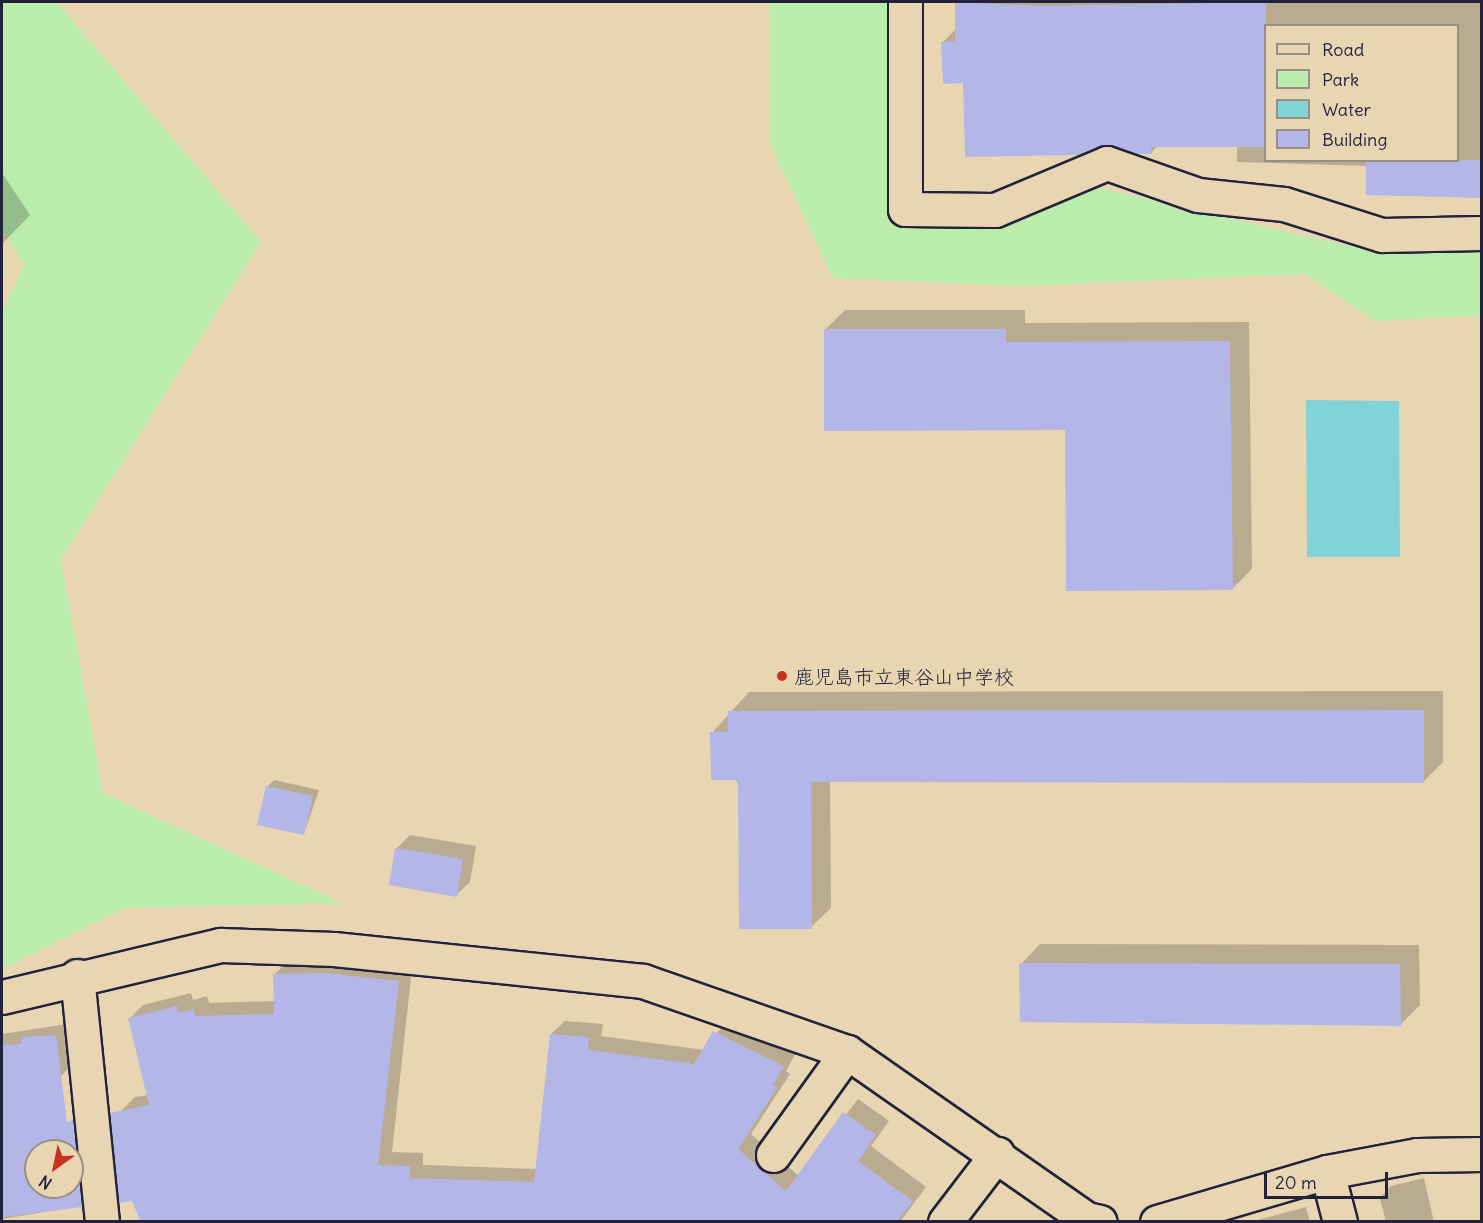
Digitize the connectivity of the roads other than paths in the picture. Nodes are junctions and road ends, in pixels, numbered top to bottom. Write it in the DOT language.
graph roads {
  1 [pos="905,2"];
  2 [pos="1482,233"];
  3 [pos="77,976"];
  4 [pos="2,997"];
  5 [pos="848,1052"];
  6 [pos="997,1154"];
  7 [pos="1482,1154"];
  8 [pos="773,1155"];
  9 [pos="1328,1172"];
  10 [pos="102,1221"];
  11 [pos="945,1221"];
  12 [pos="1100,1221"];
  13 [pos="1157,1221"];
  14 [pos="1340,1221"];
  1 -- 2 [label="street"];
  3 -- 4 [label="street"];
  3 -- 5 [label="street"];
  3 -- 10 [label="street"];
  5 -- 6 [label="street"];
  5 -- 8 [label="street"];
  6 -- 11 [label="street"];
  6 -- 12 [label="street"];
  7 -- 9 [label="street"];
  9 -- 13 [label="street"];
  9 -- 14 [label="street"];
}
